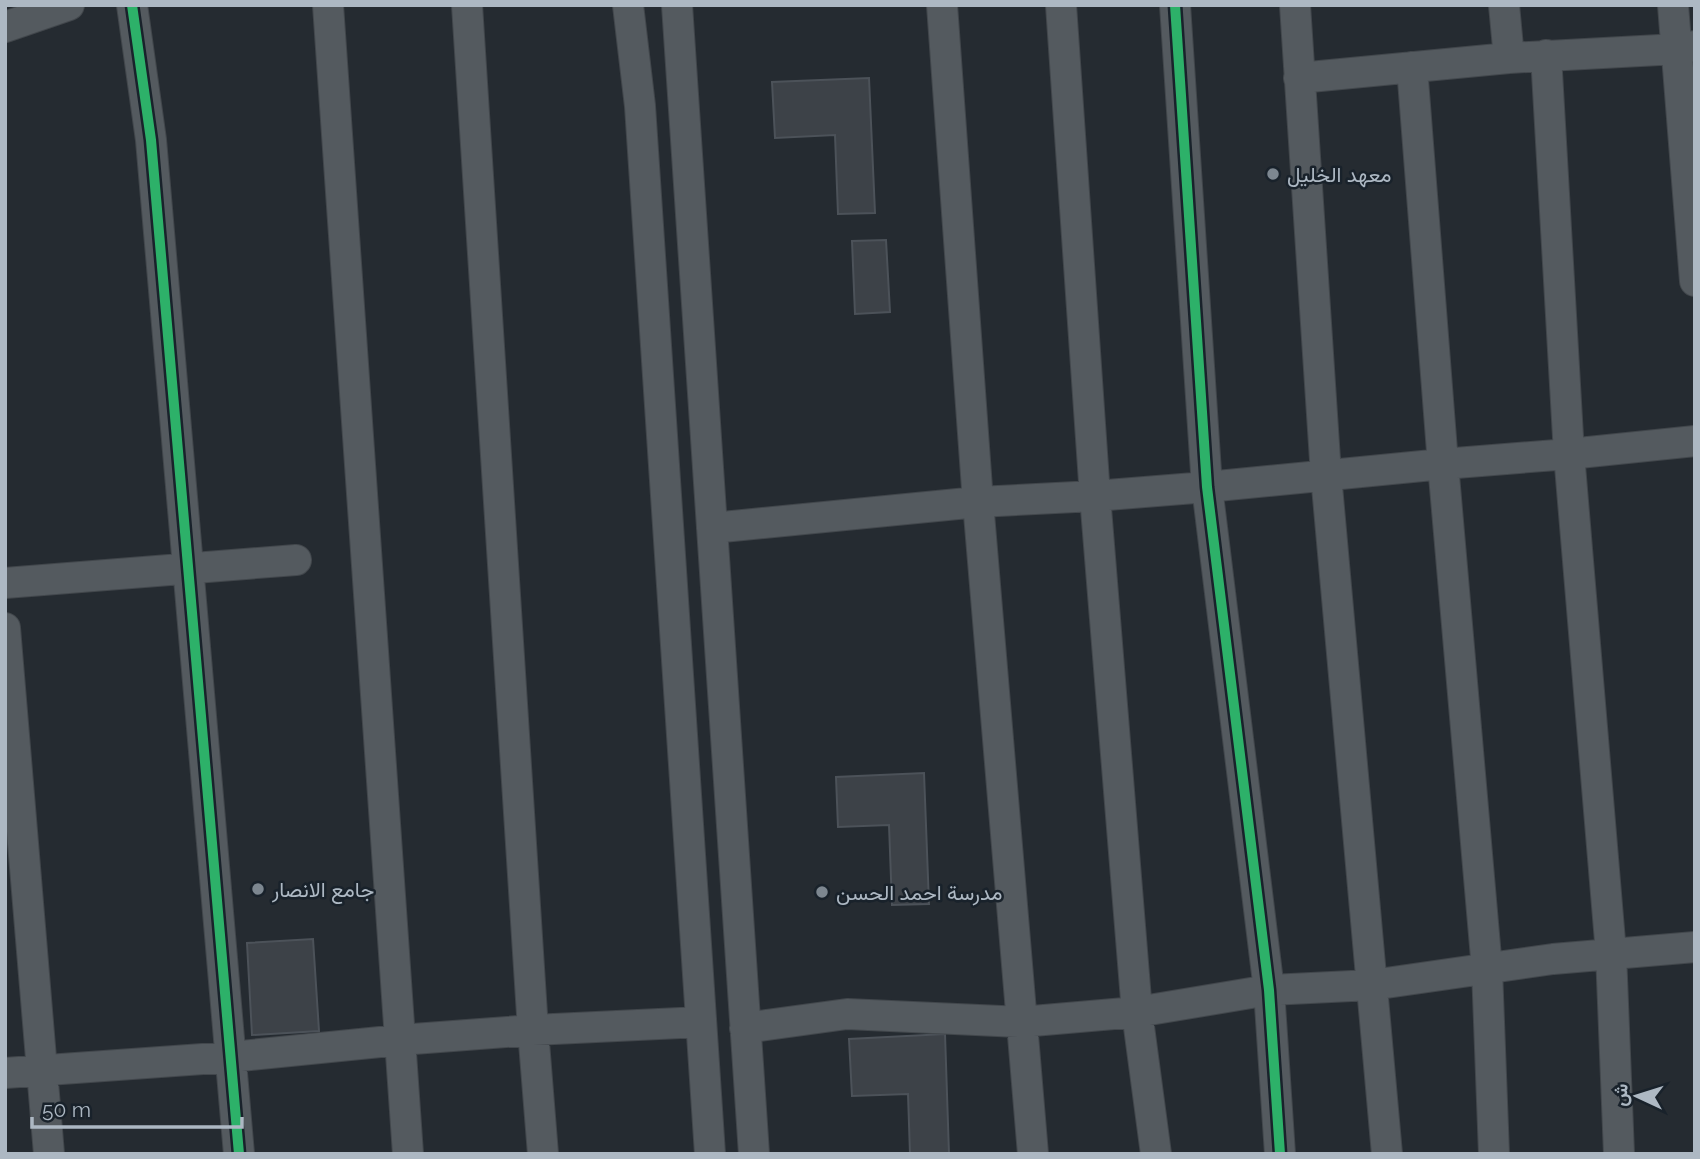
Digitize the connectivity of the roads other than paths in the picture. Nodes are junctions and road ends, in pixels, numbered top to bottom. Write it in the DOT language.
graph roads {
  1 [pos="132,5"];
  2 [pos="328,5"];
  3 [pos="467,5"];
  4 [pos="628,5"];
  5 [pos="677,5"];
  6 [pos="942,5"];
  7 [pos="1061,5"];
  8 [pos="1175,5"];
  9 [pos="1295,5"];
  10 [pos="1504,5"];
  11 [pos="1673,5"];
  12 [pos="52,8"];
  13 [pos="5,27"];
  14 [pos="1686,47"];
  15 [pos="1546,55"];
  16 [pos="1509,58"];
  17 [pos="1412,67"];
  18 [pos="1299,78"];
  19 [pos="1695,281"];
  20 [pos="1695,441"];
  21 [pos="1569,454"];
  22 [pos="1443,464"];
  23 [pos="1326,475"];
  24 [pos="1207,487"];
  25 [pos="1095,496"];
  26 [pos="978,502"];
  27 [pos="712,528"];
  28 [pos="296,560"];
  29 [pos="189,568"];
  30 [pos="5,583"];
  31 [pos="5,628"];
  32 [pos="1695,947"];
  33 [pos="1611,953"];
  34 [pos="1487,970"];
  35 [pos="1372,985"];
  36 [pos="1269,990"];
  37 [pos="1137,1012"];
  38 [pos="701,1022"];
  39 [pos="1021,1023"];
  40 [pos="745,1028"];
  41 [pos="533,1030"];
  42 [pos="400,1040"];
  43 [pos="231,1057"];
  44 [pos="42,1070"];
  45 [pos="5,1073"];
  46 [pos="49,1154"];
  47 [pos="239,1154"];
  48 [pos="408,1154"];
  49 [pos="543,1154"];
  50 [pos="710,1154"];
  51 [pos="754,1154"];
  52 [pos="1033,1154"];
  53 [pos="1156,1154"];
  54 [pos="1280,1154"];
  55 [pos="1387,1154"];
  56 [pos="1494,1154"];
  57 [pos="1619,1154"];
  1 -- 29 [label="street"];
  2 -- 42 [label="street"];
  3 -- 41 [label="street"];
  4 -- 38 [label="street"];
  5 -- 27 [label="street"];
  6 -- 26 [label="street"];
  7 -- 25 [label="street"];
  8 -- 24 [label="street"];
  9 -- 18 [label="street"];
  10 -- 16 [label="street"];
  11 -- 14 [label="street"];
  12 -- 13 [label="street"];
  14 -- 15 [label="street"];
  14 -- 19 [label="street"];
  15 -- 16 [label="street"];
  15 -- 21 [label="street"];
  16 -- 17 [label="street"];
  17 -- 18 [label="street"];
  17 -- 22 [label="street"];
  18 -- 23 [label="street"];
  20 -- 21 [label="street"];
  21 -- 22 [label="street"];
  21 -- 33 [label="street"];
  22 -- 23 [label="street"];
  22 -- 34 [label="street"];
  23 -- 24 [label="street"];
  23 -- 35 [label="street"];
  24 -- 25 [label="street"];
  24 -- 36 [label="street"];
  25 -- 26 [label="street"];
  25 -- 37 [label="street"];
  26 -- 27 [label="street"];
  26 -- 39 [label="street"];
  27 -- 40 [label="street"];
  28 -- 29 [label="street"];
  29 -- 30 [label="street"];
  29 -- 43 [label="street"];
  31 -- 44 [label="street"];
  32 -- 33 [label="street"];
  33 -- 34 [label="street"];
  33 -- 57 [label="street"];
  34 -- 35 [label="street"];
  34 -- 56 [label="street"];
  35 -- 36 [label="street"];
  35 -- 55 [label="street"];
  36 -- 37 [label="street"];
  36 -- 54 [label="street"];
  37 -- 39 [label="street"];
  37 -- 53 [label="street"];
  38 -- 41 [label="street"];
  38 -- 50 [label="street"];
  39 -- 40 [label="street"];
  39 -- 52 [label="street"];
  40 -- 51 [label="street"];
  41 -- 42 [label="street"];
  41 -- 49 [label="street"];
  42 -- 43 [label="street"];
  42 -- 48 [label="street"];
  43 -- 44 [label="street"];
  43 -- 47 [label="street"];
  44 -- 45 [label="street"];
  44 -- 46 [label="street"];
}
